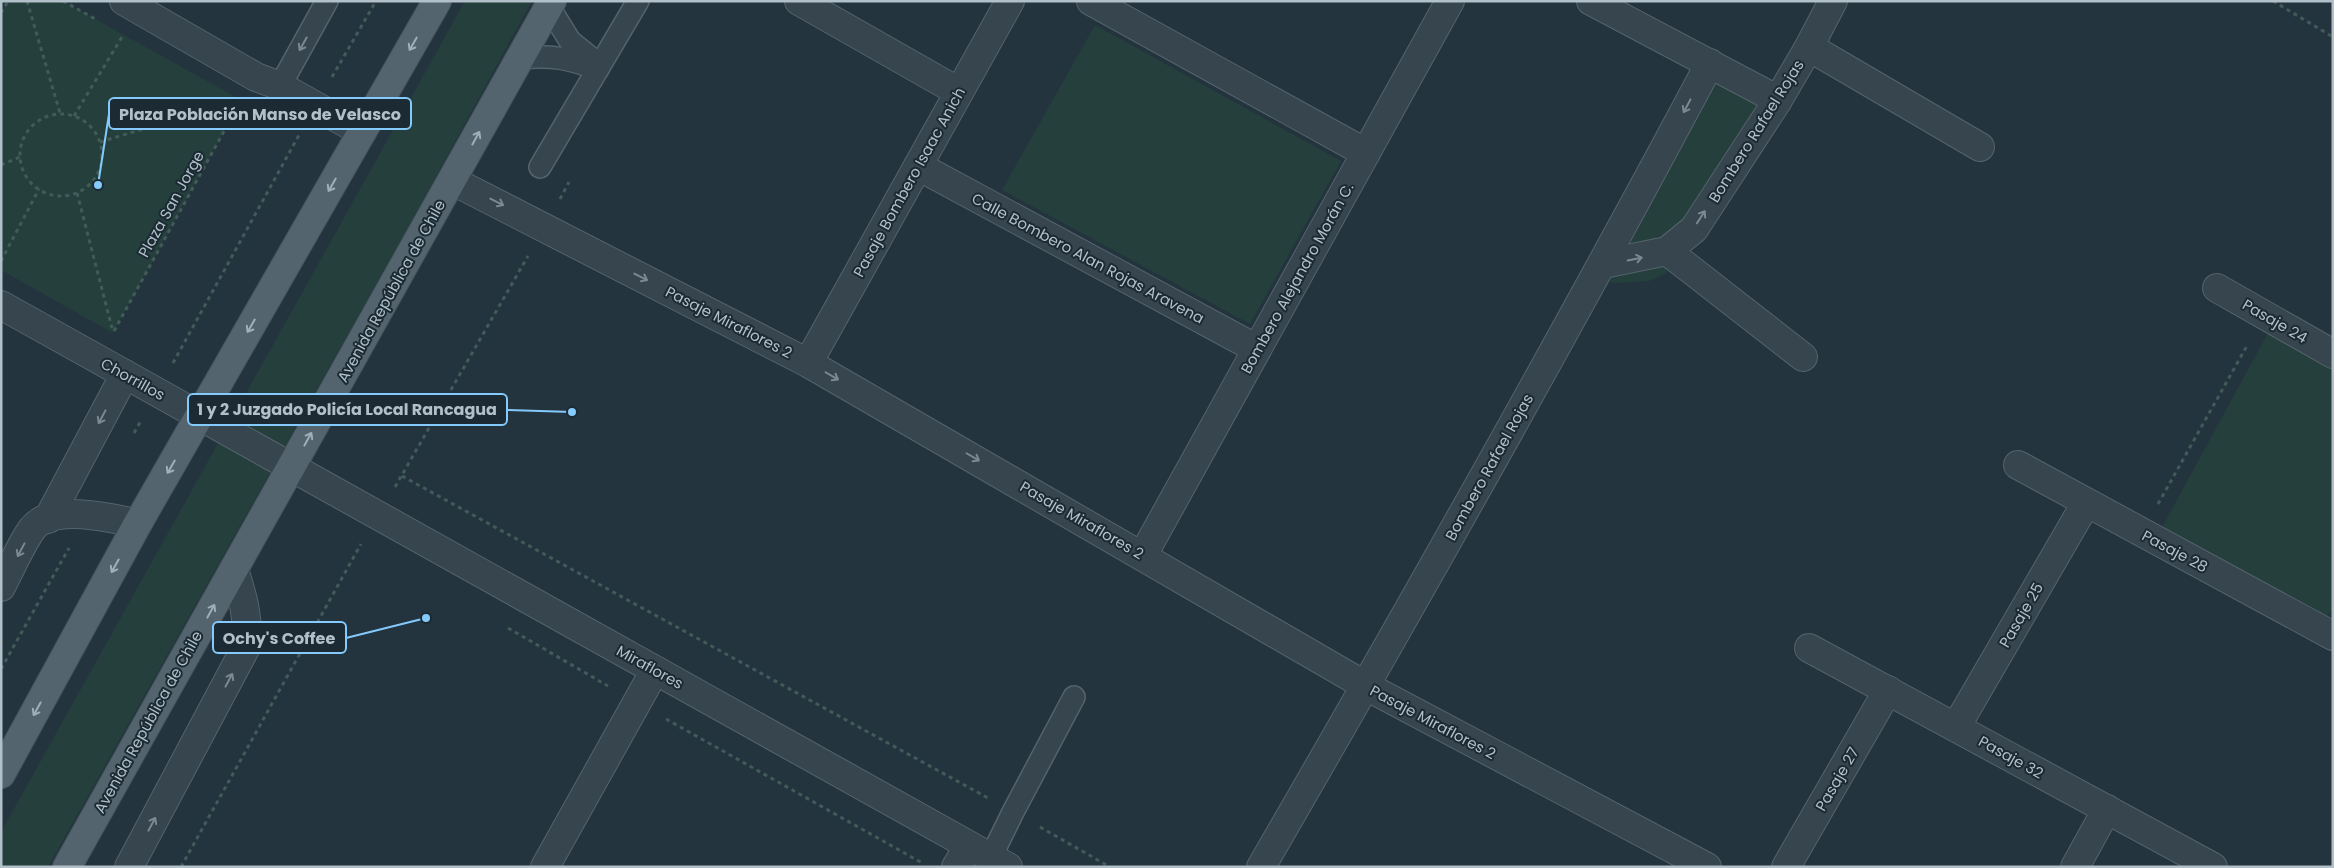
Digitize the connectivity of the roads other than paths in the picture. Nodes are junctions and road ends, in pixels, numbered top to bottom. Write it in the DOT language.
graph roads {
  1 [pos="124,1"];
  2 [pos="327,1"];
  3 [pos="437,1"];
  4 [pos="638,1"];
  5 [pos="799,1"];
  6 [pos="1010,1"];
  7 [pos="1091,1"];
  8 [pos="1450,1"];
  9 [pos="1591,1"];
  10 [pos="1833,1"];
  11 [pos="550,4"];
  12 [pos="1809,47"];
  13 [pos="520,58"];
  14 [pos="1710,63"];
  15 [pos="599,67"];
  16 [pos="280,86"];
  17 [pos="959,92"];
  18 [pos="1778,100"];
  19 [pos="362,132"];
  20 [pos="1980,147"];
  21 [pos="1366,153"];
  22 [pos="918,166"];
  23 [pos="540,167"];
  24 [pos="453,181"];
  25 [pos="1667,251"];
  26 [pos="1603,264"];
  27 [pos="2217,288"];
  28 [pos="1,305"];
  29 [pos="1257,349"];
  30 [pos="2333,354"];
  31 [pos="1803,357"];
  32 [pos="808,363"];
  33 [pos="125,374"];
  34 [pos="199,416"];
  35 [pos="2018,466"];
  36 [pos="292,468"];
  37 [pos="2086,502"];
  38 [pos="48,519"];
  39 [pos="138,524"];
  40 [pos="1143,555"];
  41 [pos="234,569"];
  42 [pos="1,587"];
  43 [pos="2333,636"];
  44 [pos="1809,648"];
  45 [pos="655,670"];
  46 [pos="1366,686"];
  47 [pos="1888,690"];
  48 [pos="1074,697"];
  49 [pos="1956,727"];
  50 [pos="1,774"];
  51 [pos="2107,809"];
  52 [pos="981,859"];
  53 [pos="67,867"];
  54 [pos="129,867"];
  55 [pos="546,867"];
  56 [pos="1262,867"];
  57 [pos="1707,867"];
  58 [pos="1786,867"];
  59 [pos="2075,867"];
  60 [pos="2213,867"];
  1 -- 16 [label="street"];
  2 -- 16 [label="lane, one-way"];
  3 -- 19 [label="main road, one-way"];
  4 -- 15 [label="lane"];
  5 -- 17 [label="street"];
  6 -- 17 [label="street, Pasaje Bombero Isaac Anich"];
  7 -- 21 [label="street"];
  8 -- 21 [label="street, Bombero Alejandro Morán C."];
  9 -- 14 [label="street"];
  10 -- 12 [label="street, Bombero Rafael Rojas"];
  11 -- 13 [label="main road, Avenida República de Chile"];
  11 -- 15 [label="lane"];
  12 -- 18 [label="street, Bombero Rafael Rojas"];
  12 -- 20 [label="street"];
  13 -- 15 [label="lane"];
  24 -- 13 [label="main road, Avenida República de Chile, one-way"];
  14 -- 18 [label="street"];
  14 -- 26 [label="street, Bombero Rafael Rojas, one-way"];
  15 -- 23 [label="lane"];
  16 -- 19 [label="street"];
  17 -- 22 [label="street, Pasaje Bombero Isaac Anich"];
  25 -- 18 [label="street, Bombero Rafael Rojas, one-way"];
  19 -- 34 [label="main road, one-way"];
  21 -- 29 [label="street, Bombero Alejandro Morán C."];
  22 -- 29 [label="street, Calle Bombero Alan Rojas Aravena"];
  22 -- 32 [label="street, Pasaje Bombero Isaac Anich"];
  24 -- 32 [label="street, Pasaje Miraflores 2, one-way"];
  36 -- 24 [label="main road, Avenida República de Chile, one-way"];
  26 -- 25 [label="street, one-way"];
  25 -- 31 [label="street"];
  26 -- 46 [label="street, Bombero Rafael Rojas"];
  27 -- 30 [label="street, Pasaje 24"];
  28 -- 33 [label="street, Chorrillos"];
  29 -- 40 [label="street, Bombero Alejandro Morán C."];
  32 -- 40 [label="street, Pasaje Miraflores 2, one-way"];
  33 -- 34 [label="street, Chorrillos"];
  33 -- 38 [label="street, one-way"];
  34 -- 36 [label="street, Chorrillos"];
  34 -- 39 [label="main road, one-way"];
  35 -- 37 [label="street, Pasaje 28"];
  36 -- 41 [label="main road, Avenida República de Chile"];
  36 -- 45 [label="street, Miraflores"];
  37 -- 43 [label="street, Pasaje 28"];
  37 -- 49 [label="street, Pasaje 25"];
  38 -- 39 [label="street"];
  38 -- 42 [label="street, one-way"];
  39 -- 50 [label="main road, one-way"];
  40 -- 46 [label="street, Pasaje Miraflores 2"];
  53 -- 41 [label="main road, Avenida República de Chile, one-way"];
  54 -- 41 [label="street, one-way"];
  44 -- 47 [label="street, Pasaje 32"];
  45 -- 52 [label="street, Miraflores"];
  45 -- 55 [label="street"];
  46 -- 56 [label="street, Bombero Rafael Rojas"];
  46 -- 57 [label="street, Pasaje Miraflores 2"];
  47 -- 49 [label="street, Pasaje 32"];
  47 -- 58 [label="street, Pasaje 27"];
  48 -- 52 [label="lane"];
  49 -- 51 [label="street, Pasaje 32"];
  51 -- 59 [label="street"];
  51 -- 60 [label="street, Pasaje 32"];
}
